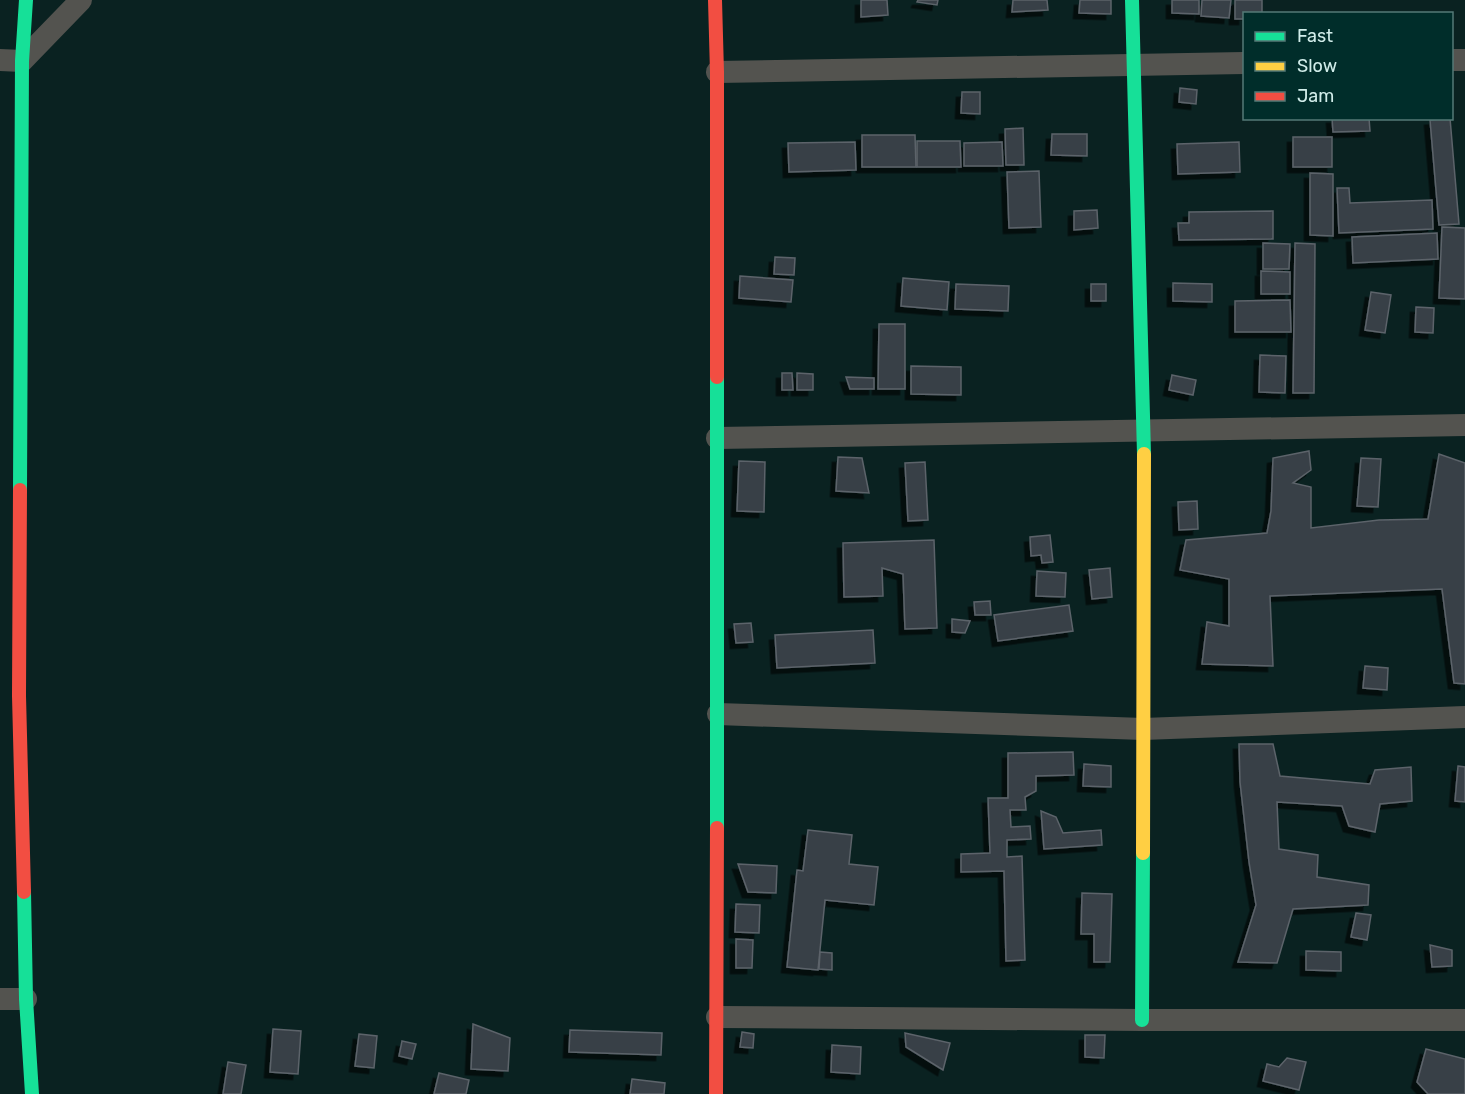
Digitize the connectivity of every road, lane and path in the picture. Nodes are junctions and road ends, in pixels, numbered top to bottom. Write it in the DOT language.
graph roads {
  1 [pos="26,0"];
  2 [pos="81,0"];
  3 [pos="715,0"];
  4 [pos="1132,0"];
  5 [pos="11,61"];
  6 [pos="1243,63"];
  7 [pos="1133,65"];
  8 [pos="717,72"];
  9 [pos="1465,425"];
  10 [pos="1144,432"];
  11 [pos="717,438"];
  12 [pos="10,695"];
  13 [pos="718,714"];
  14 [pos="1465,717"];
  15 [pos="1143,729"];
  16 [pos="0,999"];
  17 [pos="26,999"];
  18 [pos="717,1017"];
  19 [pos="1142,1020"];
  20 [pos="1465,1020"];
  21 [pos="32,1094"];
  22 [pos="716,1094"];
  1 -- 5 [label="street"];
  2 -- 5 [label="street"];
  3 -- 8 [label="street"];
  4 -- 7 [label="street"];
  5 -- 12 [label="street"];
  6 -- 7 [label="street"];
  7 -- 8 [label="street"];
  7 -- 10 [label="street"];
  8 -- 11 [label="street"];
  9 -- 10 [label="street"];
  10 -- 11 [label="street"];
  10 -- 15 [label="street"];
  11 -- 13 [label="street"];
  12 -- 17 [label="street"];
  13 -- 15 [label="street"];
  13 -- 18 [label="street"];
  14 -- 15 [label="street"];
  15 -- 19 [label="street"];
  16 -- 17 [label="street"];
  17 -- 21 [label="street"];
  18 -- 19 [label="street"];
  18 -- 22 [label="street"];
  19 -- 20 [label="street"];
}
